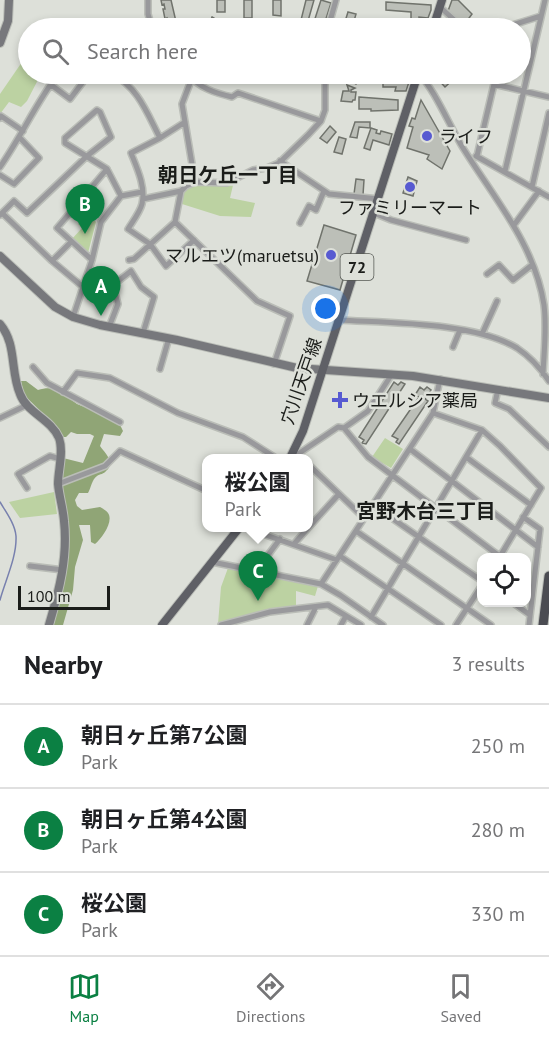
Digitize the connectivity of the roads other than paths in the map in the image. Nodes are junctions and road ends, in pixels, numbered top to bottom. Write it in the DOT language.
graph roads {
  1 [pos="9,0"];
  2 [pos="148,0"];
  3 [pos="336,0"];
  4 [pos="547,0"];
  5 [pos="441,4"];
  6 [pos="541,16"];
  7 [pos="149,18"];
  8 [pos="331,18"];
  9 [pos="454,18"];
  10 [pos="531,19"];
  11 [pos="0,43"];
  12 [pos="531,57"];
  13 [pos="50,84"];
  14 [pos="81,84"];
  15 [pos="128,84"];
  16 [pos="188,84"];
  17 [pos="198,84"];
  18 [pos="325,84"];
  19 [pos="415,84"];
  20 [pos="424,84"];
  21 [pos="524,84"];
  22 [pos="523,90"];
  23 [pos="549,97"];
  24 [pos="549,113"];
  25 [pos="0,117"];
  26 [pos="321,121"];
  27 [pos="185,122"];
  28 [pos="22,131"];
  29 [pos="20,138"];
  30 [pos="160,138"];
  31 [pos="87,156"];
  32 [pos="468,156"];
  33 [pos="477,156"];
  34 [pos="280,161"];
  35 [pos="0,167"];
  36 [pos="107,169"];
  37 [pos="504,171"];
  38 [pos="0,175"];
  39 [pos="195,182"];
  40 [pos="532,187"];
  41 [pos="181,191"];
  42 [pos="324,191"];
  43 [pos="539,191"];
  44 [pos="142,192"];
  45 [pos="121,196"];
  46 [pos="549,197"];
  47 [pos="379,199"];
  48 [pos="143,200"];
  49 [pos="374,213"];
  50 [pos="1,214"];
  51 [pos="175,222"];
  52 [pos="300,223"];
  53 [pos="514,225"];
  54 [pos="194,240"];
  55 [pos="466,240"];
  56 [pos="71,242"];
  57 [pos="150,244"];
  58 [pos="0,256"];
  59 [pos="92,260"];
  60 [pos="129,260"];
  61 [pos="52,261"];
  62 [pos="532,265"];
  63 [pos="488,274"];
  64 [pos="82,287"];
  65 [pos="497,301"];
  66 [pos="546,304"];
  67 [pos="73,316"];
  68 [pos="339,320"];
  69 [pos="0,324"];
  70 [pos="109,327"];
  71 [pos="460,330"];
  72 [pos="143,333"];
  73 [pos="482,334"];
  74 [pos="169,338"];
  75 [pos="453,347"];
  76 [pos="274,364"];
  77 [pos="33,368"];
  78 [pos="160,369"];
  79 [pos="323,369"];
  80 [pos="392,374"];
  81 [pos="543,374"];
  82 [pos="440,380"];
  83 [pos="549,381"];
  84 [pos="498,389"];
  85 [pos="63,392"];
  86 [pos="549,398"];
  87 [pos="27,405"];
  88 [pos="433,413"];
  89 [pos="0,418"];
  90 [pos="120,422"];
  91 [pos="344,428"];
  92 [pos="482,430"];
  93 [pos="549,447"];
  94 [pos="410,449"];
  95 [pos="268,454"];
  96 [pos="297,454"];
  97 [pos="299,454"];
  98 [pos="466,457"];
  99 [pos="60,459"];
  100 [pos="313,469"];
  101 [pos="392,477"];
  102 [pos="452,481"];
  103 [pos="58,484"];
  104 [pos="27,488"];
  105 [pos="202,489"];
  106 [pos="339,494"];
  107 [pos="373,505"];
  108 [pos="531,505"];
  109 [pos="435,509"];
  110 [pos="524,517"];
  111 [pos="364,519"];
  112 [pos="313,523"];
  113 [pos="516,530"];
  114 [pos="356,531"];
  115 [pos="237,532"];
  116 [pos="258,532"];
  117 [pos="268,532"];
  118 [pos="305,532"];
  119 [pos="269,536"];
  120 [pos="419,537"];
  121 [pos="280,539"];
  122 [pos="294,544"];
  123 [pos="538,547"];
  124 [pos="495,553"];
  125 [pos="502,553"];
  126 [pos="338,558"];
  127 [pos="212,562"];
  128 [pos="404,563"];
  129 [pos="30,566"];
  130 [pos="63,570"];
  131 [pos="256,571"];
  132 [pos="549,576"];
  133 [pos="477,578"];
  134 [pos="531,579"];
  135 [pos="534,581"];
  136 [pos="321,584"];
  137 [pos="388,588"];
  138 [pos="477,593"];
  139 [pos="316,606"];
  140 [pos="518,607"];
  141 [pos="467,608"];
  142 [pos="530,615"];
  143 [pos="346,616"];
  144 [pos="371,616"];
  145 [pos="50,625"];
  146 [pos="162,625"];
  147 [pos="221,625"];
  148 [pos="307,625"];
  149 [pos="341,625"];
  150 [pos="361,625"];
  151 [pos="383,625"];
  152 [pos="441,625"];
  153 [pos="456,625"];
  154 [pos="491,625"];
  155 [pos="529,625"];
  156 [pos="543,625"];
  1 -- 11 [label="street"];
  2 -- 7 [label="street"];
  3 -- 8 [label="street"];
  4 -- 6 [label="street"];
  5 -- 9 [label="street"];
  6 -- 10 [label="street"];
  6 -- 12 [label="street"];
  13 -- 14 [label="street"];
  13 -- 28 [label="street"];
  15 -- 30 [label="street"];
  16 -- 27 [label="street"];
  17 -- 26 [label="street"];
  18 -- 26 [label="street"];
  19 -- 47 [label="main road, 穴川天戸線 / 72"];
  20 -- 32 [label="street"];
  21 -- 22 [label="street"];
  22 -- 23 [label="street"];
  22 -- 33 [label="street"];
  22 -- 37 [label="street"];
  24 -- 40 [label="street"];
  25 -- 28 [label="street"];
  26 -- 34 [label="street"];
  27 -- 30 [label="street"];
  27 -- 39 [label="street"];
  28 -- 29 [label="street"];
  29 -- 35 [label="street"];
  29 -- 38 [label="street"];
  30 -- 44 [label="street"];
  31 -- 31 [label="street"];
  31 -- 36 [label="street"];
  31 -- 50 [label="street"];
  32 -- 33 [label="street"];
  32 -- 53 [label="street"];
  33 -- 37 [label="street"];
  34 -- 39 [label="street"];
  34 -- 42 [label="street"];
  36 -- 45 [label="street"];
  36 -- 56 [label="street"];
  37 -- 40 [label="street"];
  39 -- 41 [label="street"];
  40 -- 43 [label="street"];
  41 -- 48 [label="street"];
  41 -- 51 [label="street"];
  42 -- 47 [label="street"];
  42 -- 52 [label="street"];
  43 -- 46 [label="street"];
  43 -- 53 [label="street"];
  44 -- 45 [label="street"];
  44 -- 48 [label="street"];
  45 -- 59 [label="street"];
  47 -- 49 [label="main road, 穴川天戸線 / 72"];
  48 -- 57 [label="street"];
  49 -- 55 [label="street"];
  49 -- 68 [label="main road, 穴川天戸線 / 72"];
  50 -- 61 [label="street"];
  51 -- 54 [label="street"];
  51 -- 57 [label="street"];
  53 -- 62 [label="street"];
  54 -- 57 [label="street"];
  54 -- 76 [label="street"];
  56 -- 59 [label="street"];
  56 -- 61 [label="street"];
  57 -- 60 [label="street"];
  58 -- 67 [label="street"];
  59 -- 64 [label="street"];
  61 -- 64 [label="street"];
  62 -- 63 [label="street"];
  62 -- 66 [label="street"];
  64 -- 67 [label="street"];
  65 -- 73 [label="street"];
  66 -- 81 [label="street"];
  67 -- 70 [label="street"];
  68 -- 71 [label="street"];
  68 -- 79 [label="main road, 穴川天戸線 / 72"];
  69 -- 87 [label="street"];
  70 -- 72 [label="street"];
  70 -- 72 [label="street"];
  71 -- 73 [label="street"];
  71 -- 75 [label="street"];
  72 -- 74 [label="street"];
  73 -- 81 [label="street"];
  74 -- 76 [label="street"];
  74 -- 78 [label="street"];
  76 -- 79 [label="street"];
  77 -- 85 [label="street"];
  79 -- 80 [label="street"];
  79 -- 96 [label="main road, 穴川天戸線 / 72"];
  80 -- 82 [label="street"];
  80 -- 91 [label="street"];
  81 -- 83 [label="street"];
  82 -- 84 [label="street"];
  82 -- 88 [label="street"];
  84 -- 86 [label="street"];
  84 -- 93 [label="street"];
  85 -- 90 [label="street"];
  85 -- 95 [label="street"];
  87 -- 89 [label="street"];
  87 -- 99 [label="street"];
  88 -- 92 [label="street"];
  88 -- 94 [label="street"];
  91 -- 97 [label="street"];
  91 -- 101 [label="street"];
  92 -- 98 [label="street"];
  92 -- 108 [label="street"];
  94 -- 101 [label="street"];
  94 -- 102 [label="street"];
  98 -- 102 [label="street"];
  98 -- 108 [label="street"];
  99 -- 103 [label="street"];
  99 -- 104 [label="street"];
  100 -- 106 [label="street"];
  101 -- 107 [label="street"];
  101 -- 109 [label="street"];
  102 -- 109 [label="street"];
  102 -- 113 [label="street"];
  103 -- 105 [label="street"];
  103 -- 130 [label="street"];
  106 -- 111 [label="street"];
  106 -- 112 [label="street"];
  107 -- 111 [label="street"];
  107 -- 120 [label="street"];
  108 -- 110 [label="street"];
  109 -- 120 [label="street"];
  109 -- 124 [label="street"];
  110 -- 113 [label="street"];
  110 -- 123 [label="street"];
  111 -- 114 [label="street"];
  113 -- 123 [label="street"];
  113 -- 125 [label="street"];
  114 -- 126 [label="street"];
  114 -- 128 [label="street"];
  115 -- 127 [label="main road"];
  116 -- 119 [label="street"];
  117 -- 119 [label="street"];
  118 -- 122 [label="street"];
  119 -- 121 [label="street"];
  120 -- 128 [label="street"];
  120 -- 133 [label="street"];
  121 -- 122 [label="street"];
  121 -- 131 [label="street"];
  122 -- 126 [label="street"];
  123 -- 135 [label="street"];
  126 -- 136 [label="street"];
  126 -- 137 [label="street"];
  127 -- 131 [label="street"];
  127 -- 146 [label="main road"];
  128 -- 137 [label="street"];
  128 -- 141 [label="street"];
  129 -- 130 [label="street"];
  130 -- 145 [label="street"];
  131 -- 136 [label="street"];
  132 -- 156 [label="highway"];
  134 -- 135 [label="street"];
  135 -- 142 [label="street"];
  136 -- 144 [label="street"];
  137 -- 144 [label="street"];
  137 -- 152 [label="street"];
  138 -- 141 [label="street"];
  139 -- 143 [label="street"];
  139 -- 147 [label="street"];
  139 -- 148 [label="street"];
  140 -- 142 [label="street"];
  141 -- 153 [label="street"];
  141 -- 154 [label="street"];
  142 -- 155 [label="street"];
  143 -- 149 [label="street"];
  143 -- 150 [label="street"];
  144 -- 151 [label="street"];
}
